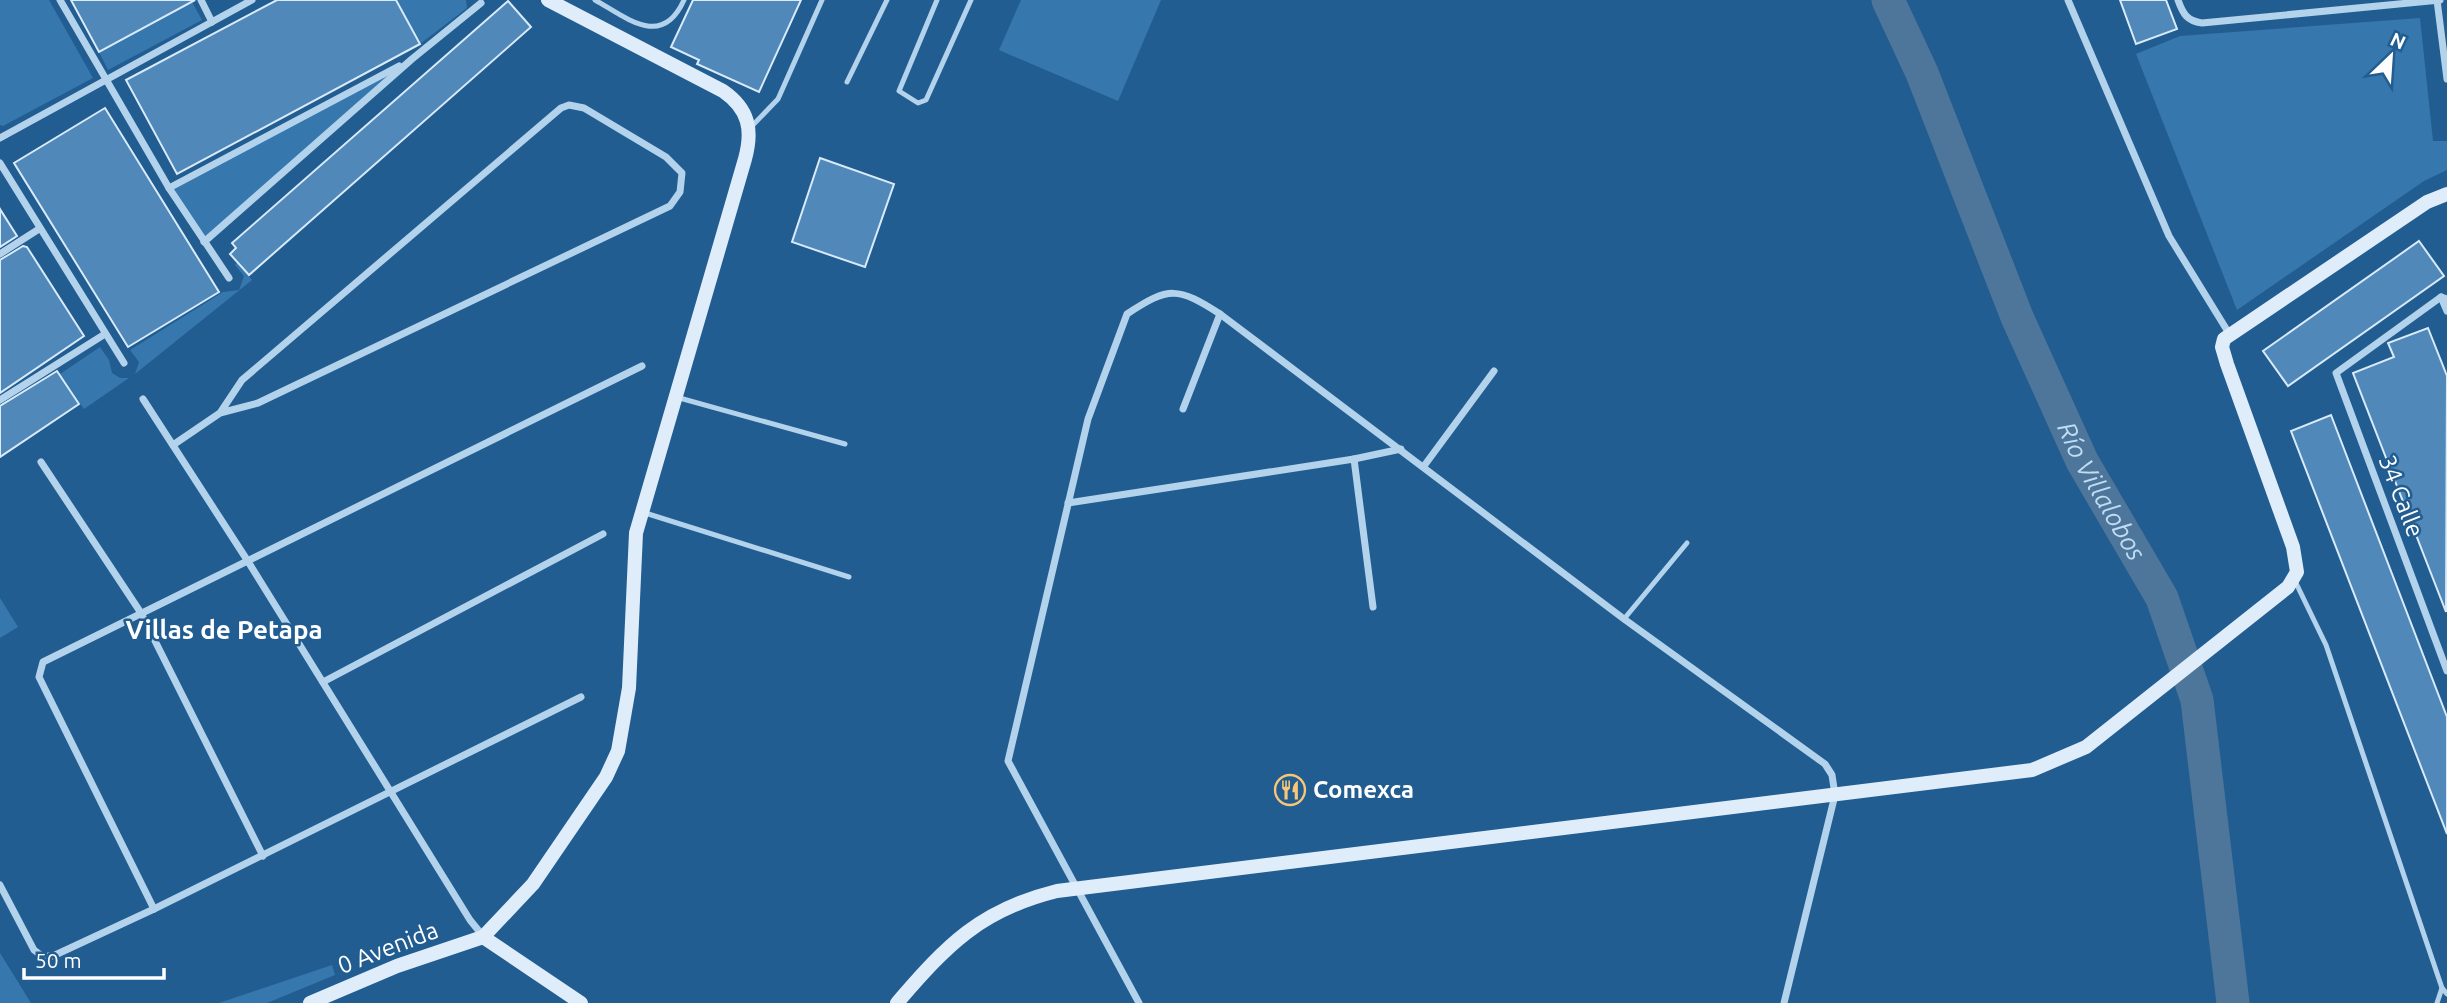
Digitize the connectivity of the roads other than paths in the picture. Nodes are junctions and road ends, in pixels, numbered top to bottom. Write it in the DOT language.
graph roads {
  1 [pos="60,0"];
  2 [pos="201,0"];
  3 [pos="252,0"];
  4 [pos="548,0"];
  5 [pos="595,0"];
  6 [pos="684,0"];
  7 [pos="822,0"];
  8 [pos="887,0"];
  9 [pos="937,0"];
  10 [pos="2068,0"];
  11 [pos="2178,0"];
  12 [pos="2438,0"];
  13 [pos="969,1"];
  14 [pos="481,3"];
  15 [pos="212,22"];
  16 [pos="412,59"];
  17 [pos="2447,79"];
  18 [pos="105,81"];
  19 [pos="848,82"];
  20 [pos="751,127"];
  21 [pos="0,138"];
  22 [pos="0,163"];
  23 [pos="169,188"];
  24 [pos="2447,194"];
  25 [pos="39,229"];
  26 [pos="204,242"];
  27 [pos="0,254"];
  28 [pos="229,278"];
  29 [pos="2444,298"];
  30 [pos="2447,311"];
  31 [pos="1220,314"];
  32 [pos="105,334"];
  33 [pos="2230,335"];
  34 [pos="124,363"];
  35 [pos="642,366"];
  36 [pos="1494,371"];
  37 [pos="676,397"];
  38 [pos="143,399"];
  39 [pos="0,400"];
  40 [pos="1183,409"];
  41 [pos="220,413"];
  42 [pos="845,444"];
  43 [pos="173,445"];
  44 [pos="1401,449"];
  45 [pos="1354,459"];
  46 [pos="41,462"];
  47 [pos="1424,466"];
  48 [pos="1068,503"];
  49 [pos="642,512"];
  50 [pos="603,534"];
  51 [pos="1687,543"];
  52 [pos="249,563"];
  53 [pos="849,576"];
  54 [pos="2291,583"];
  55 [pos="1373,607"];
  56 [pos="141,613"];
  57 [pos="1624,619"];
  58 [pos="2447,671"];
  59 [pos="324,682"];
  60 [pos="581,697"];
  61 [pos="391,793"];
  62 [pos="1835,795"];
  63 [pos="263,856"];
  64 [pos="0,885"];
  65 [pos="1077,887"];
  66 [pos="154,909"];
  67 [pos="483,937"];
  68 [pos="2442,988"];
  69 [pos="2447,994"];
  70 [pos="310,1003"];
  71 [pos="581,1003"];
  72 [pos="897,1003"];
  73 [pos="1139,1003"];
  74 [pos="1784,1003"];
  75 [pos="2437,1003"];
  1 -- 18 [label="street"];
  2 -- 15 [label="street"];
  3 -- 15 [label="street"];
  4 -- 20 [label="main road"];
  5 -- 6 [label="lane"];
  7 -- 20 [label="lane"];
  8 -- 19 [label="lane"];
  9 -- 13 [label="lane"];
  10 -- 33 [label="street"];
  11 -- 12 [label="street"];
  12 -- 17 [label="street"];
  14 -- 16 [label="street"];
  15 -- 18 [label="street"];
  16 -- 23 [label="street"];
  16 -- 26 [label="street"];
  18 -- 21 [label="street"];
  18 -- 23 [label="street"];
  20 -- 37 [label="main road"];
  22 -- 25 [label="street"];
  23 -- 26 [label="street"];
  24 -- 33 [label="main road"];
  25 -- 27 [label="street"];
  25 -- 32 [label="street"];
  26 -- 28 [label="street"];
  29 -- 30 [label="street"];
  29 -- 58 [label="street, 34 Calle"];
  31 -- 40 [label="street"];
  31 -- 44 [label="street"];
  31 -- 48 [label="street"];
  32 -- 34 [label="street"];
  32 -- 39 [label="street"];
  33 -- 54 [label="main road"];
  35 -- 52 [label="street"];
  36 -- 47 [label="street"];
  37 -- 42 [label="lane"];
  37 -- 49 [label="main road"];
  38 -- 43 [label="street"];
  41 -- 41 [label="street"];
  41 -- 43 [label="street"];
  43 -- 52 [label="street"];
  44 -- 45 [label="street"];
  44 -- 47 [label="street"];
  45 -- 48 [label="street"];
  45 -- 55 [label="street"];
  46 -- 56 [label="street"];
  47 -- 57 [label="street"];
  48 -- 65 [label="street"];
  49 -- 53 [label="lane"];
  49 -- 67 [label="main road"];
  50 -- 59 [label="street"];
  51 -- 57 [label="lane"];
  52 -- 56 [label="street"];
  52 -- 59 [label="street"];
  54 -- 62 [label="main road"];
  54 -- 68 [label="lane"];
  56 -- 63 [label="street"];
  56 -- 66 [label="street"];
  57 -- 62 [label="street"];
  59 -- 61 [label="street"];
  60 -- 61 [label="street"];
  61 -- 63 [label="street"];
  61 -- 67 [label="street"];
  62 -- 65 [label="main road"];
  62 -- 74 [label="street"];
  63 -- 66 [label="street"];
  64 -- 66 [label="street"];
  65 -- 72 [label="main road"];
  65 -- 73 [label="street"];
  67 -- 70 [label="main road, 0 Avenida"];
  67 -- 71 [label="main road"];
  68 -- 69 [label="lane"];
  68 -- 75 [label="lane"];
}
